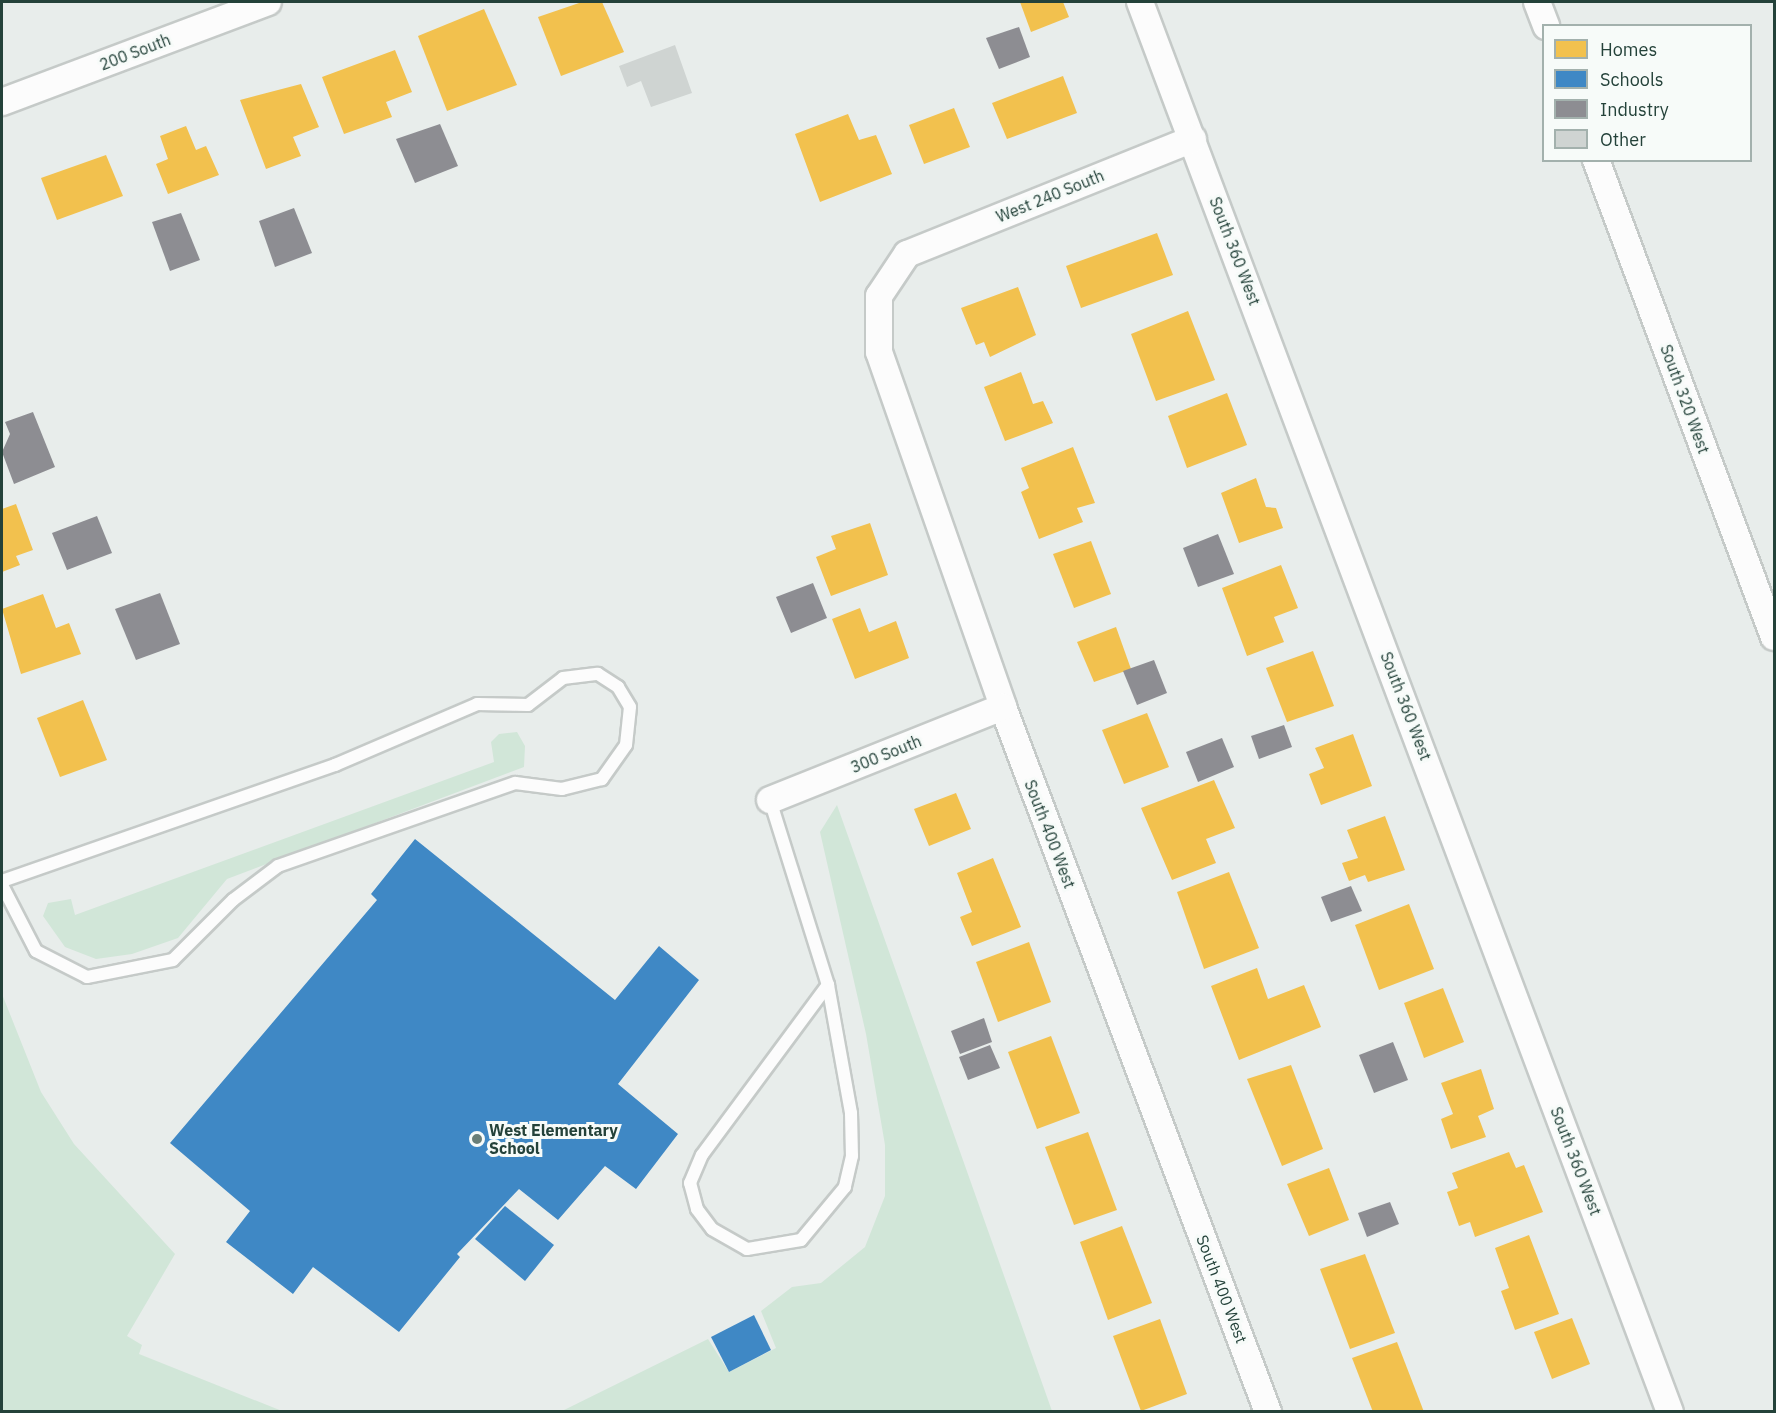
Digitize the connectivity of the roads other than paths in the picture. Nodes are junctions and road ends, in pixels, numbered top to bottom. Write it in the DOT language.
graph roads {
  1 [pos="268,2"];
  2 [pos="1140,2"];
  3 [pos="1537,2"];
  4 [pos="1545,24"];
  5 [pos="2,102"];
  6 [pos="1193,139"];
  7 [pos="1597,162"];
  8 [pos="907,254"];
  9 [pos="1774,637"];
  10 [pos="1002,707"];
  11 [pos="770,800"];
  12 [pos="2,883"];
  13 [pos="828,985"];
  14 [pos="1268,1412"];
  15 [pos="1670,1412"];
  1 -- 5 [label="street, 200 South"];
  2 -- 6 [label="street, South 360 West"];
  3 -- 4 [label="street"];
  6 -- 8 [label="street, West 240 South"];
  6 -- 15 [label="street, South 360 West"];
  7 -- 9 [label="street, South 320 West"];
  8 -- 10 [label="street, South 400 West"];
  10 -- 11 [label="street, 300 South"];
  10 -- 14 [label="street, South 400 West"];
  11 -- 13 [label="lane"];
  12 -- 12 [label="lane"];
  13 -- 13 [label="lane"];
}
